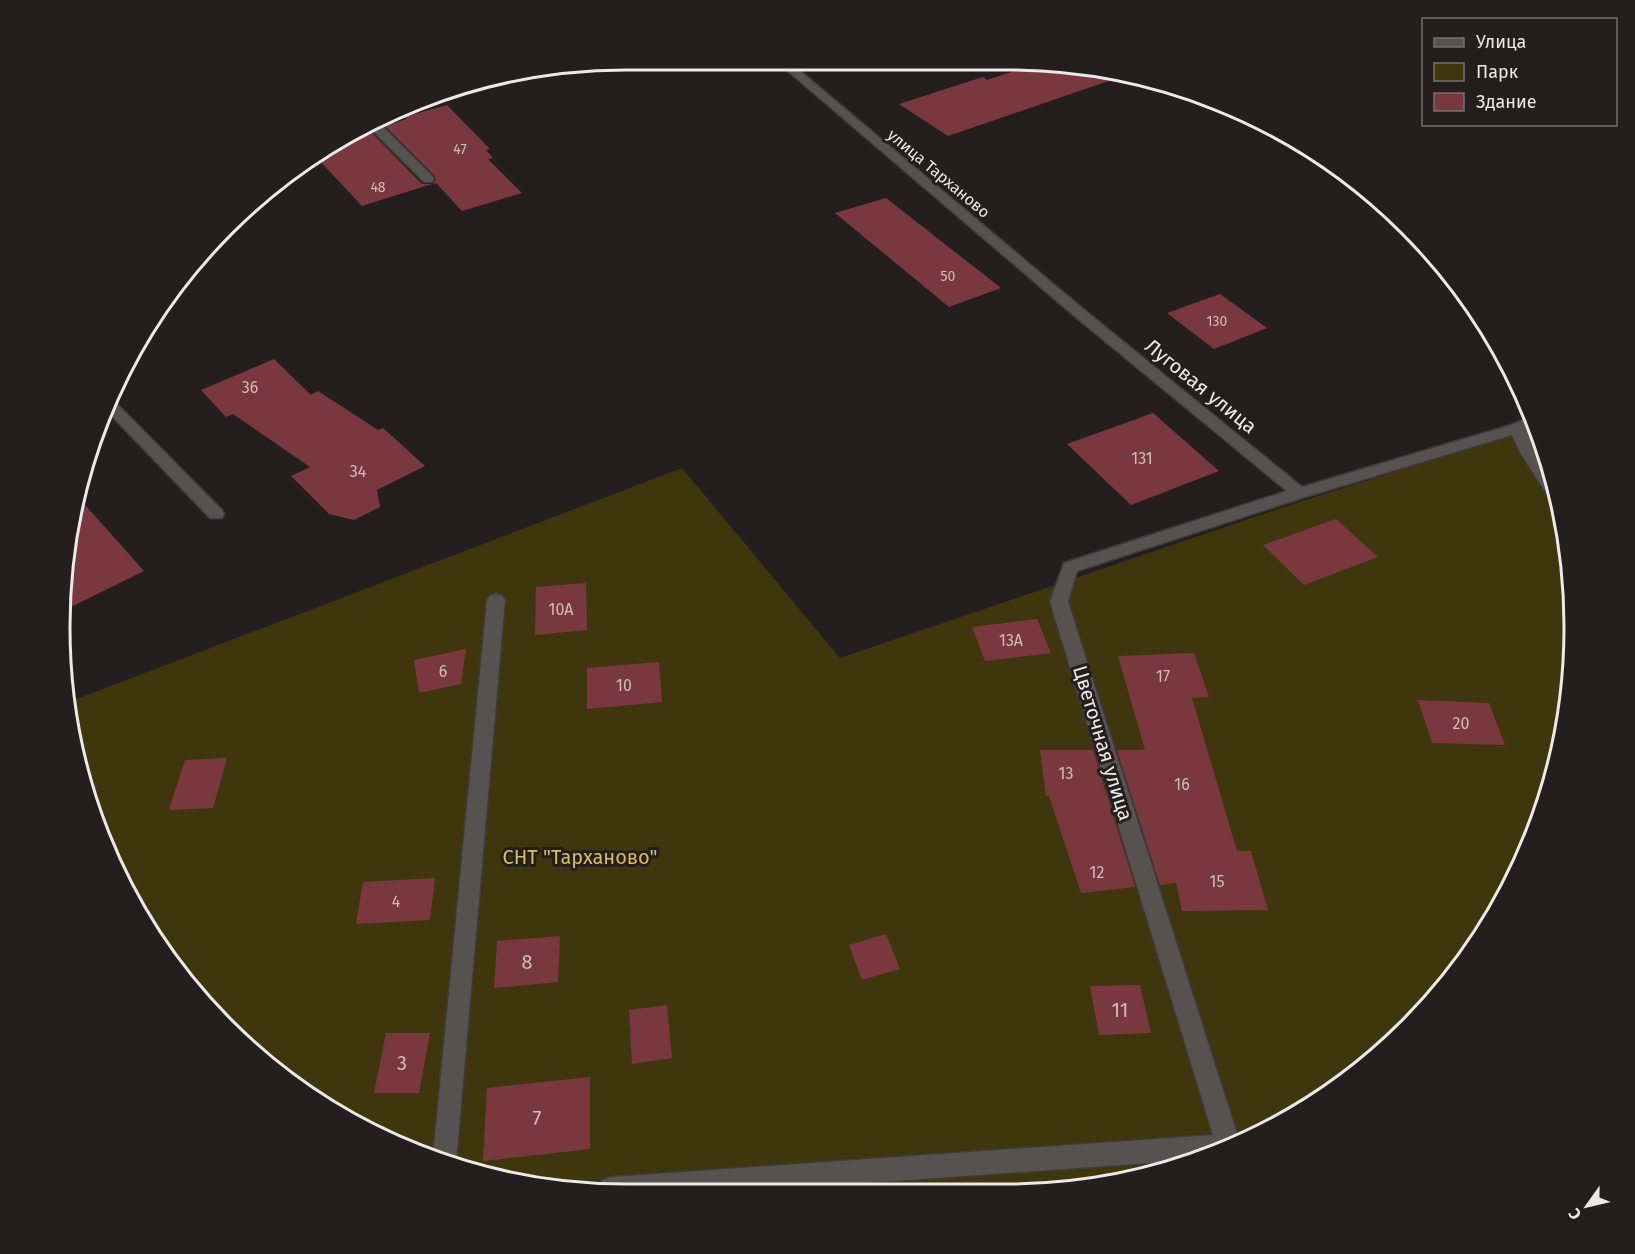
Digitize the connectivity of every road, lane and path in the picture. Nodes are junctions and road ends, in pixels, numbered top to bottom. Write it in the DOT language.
graph roads {
  1 [pos="792,70"];
  2 [pos="378,129"];
  3 [pos="428,179"];
  4 [pos="1077,311"];
  5 [pos="115,410"];
  6 [pos="1526,424"];
  7 [pos="1517,428"];
  8 [pos="1544,477"];
  9 [pos="1299,493"];
  10 [pos="216,514"];
  11 [pos="496,600"];
  12 [pos="1228,1138"];
  13 [pos="1203,1148"];
  14 [pos="446,1153"];
  15 [pos="683,1184"];
  1 -- 4 [label="street, улица Тарханово"];
  2 -- 3 [label="street"];
  4 -- 9 [label="street, Луговая улица"];
  5 -- 10 [label="street"];
  6 -- 7 [label="street"];
  7 -- 8 [label="street"];
  7 -- 9 [label="street"];
  9 -- 12 [label="street, Цветочная улица"];
  11 -- 14 [label="street"];
  13 -- 15 [label="street"];
}
